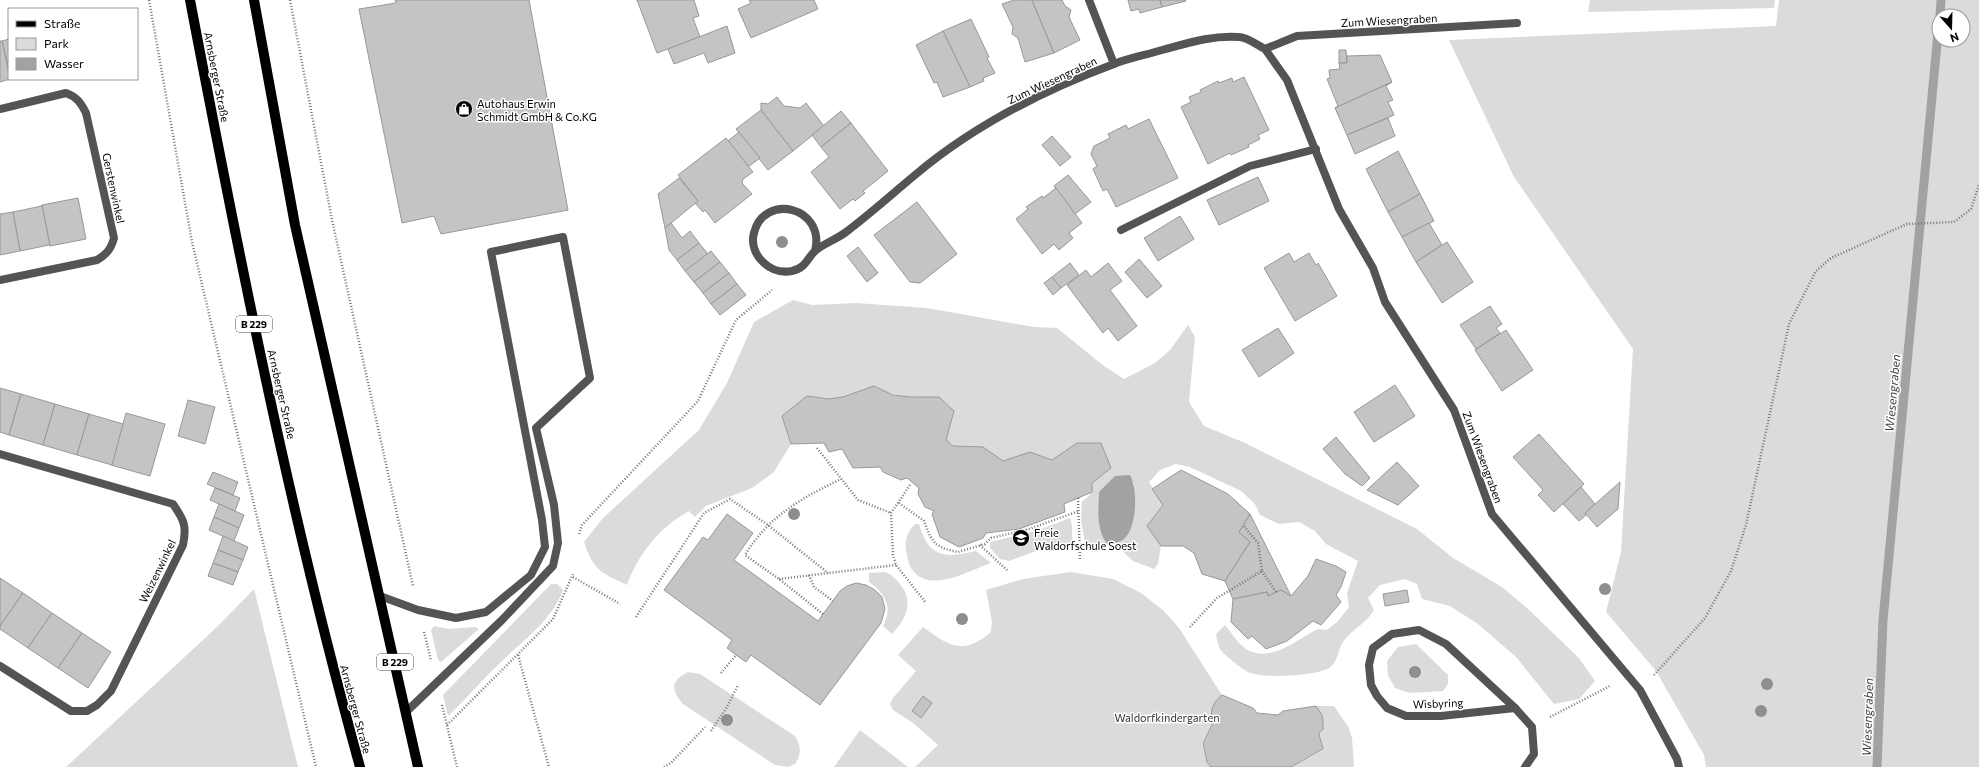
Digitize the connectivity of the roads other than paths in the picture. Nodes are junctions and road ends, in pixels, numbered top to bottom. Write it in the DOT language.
graph roads {
  1 [pos="190,0"];
  2 [pos="254,0"];
  3 [pos="1089,0"];
  4 [pos="1517,23"];
  5 [pos="1265,49"];
  6 [pos="1114,64"];
  7 [pos="0,109"];
  8 [pos="1316,149"];
  9 [pos="1121,230"];
  10 [pos="815,251"];
  11 [pos="0,280"];
  12 [pos="0,454"];
  13 [pos="380,596"];
  14 [pos="0,666"];
  15 [pos="1515,708"];
  16 [pos="406,712"];
  17 [pos="360,767"];
  18 [pos="418,767"];
  19 [pos="1525,767"];
  20 [pos="1679,767"];
  1 -- 17 [label="main road, Arnsberger Straße / B 229"];
  2 -- 13 [label="main road, B 229"];
  3 -- 6 [label="street"];
  4 -- 5 [label="street, Zum Wiesengraben"];
  5 -- 6 [label="street, Zum Wiesengraben"];
  5 -- 8 [label="street, Zum Wiesengraben"];
  6 -- 10 [label="street, Zum Wiesengraben"];
  7 -- 11 [label="street, Gerstenwinkel"];
  8 -- 9 [label="street"];
  8 -- 20 [label="street, Zum Wiesengraben"];
  10 -- 10 [label="street, Zum Wiesengraben"];
  12 -- 14 [label="street, Weizenwinkel"];
  13 -- 16 [label="main road, B 229"];
  13 -- 16 [label="street"];
  15 -- 15 [label="street, Wisbyring"];
  15 -- 19 [label="street, Wisbyring"];
  16 -- 18 [label="main road, B 229"];
}
